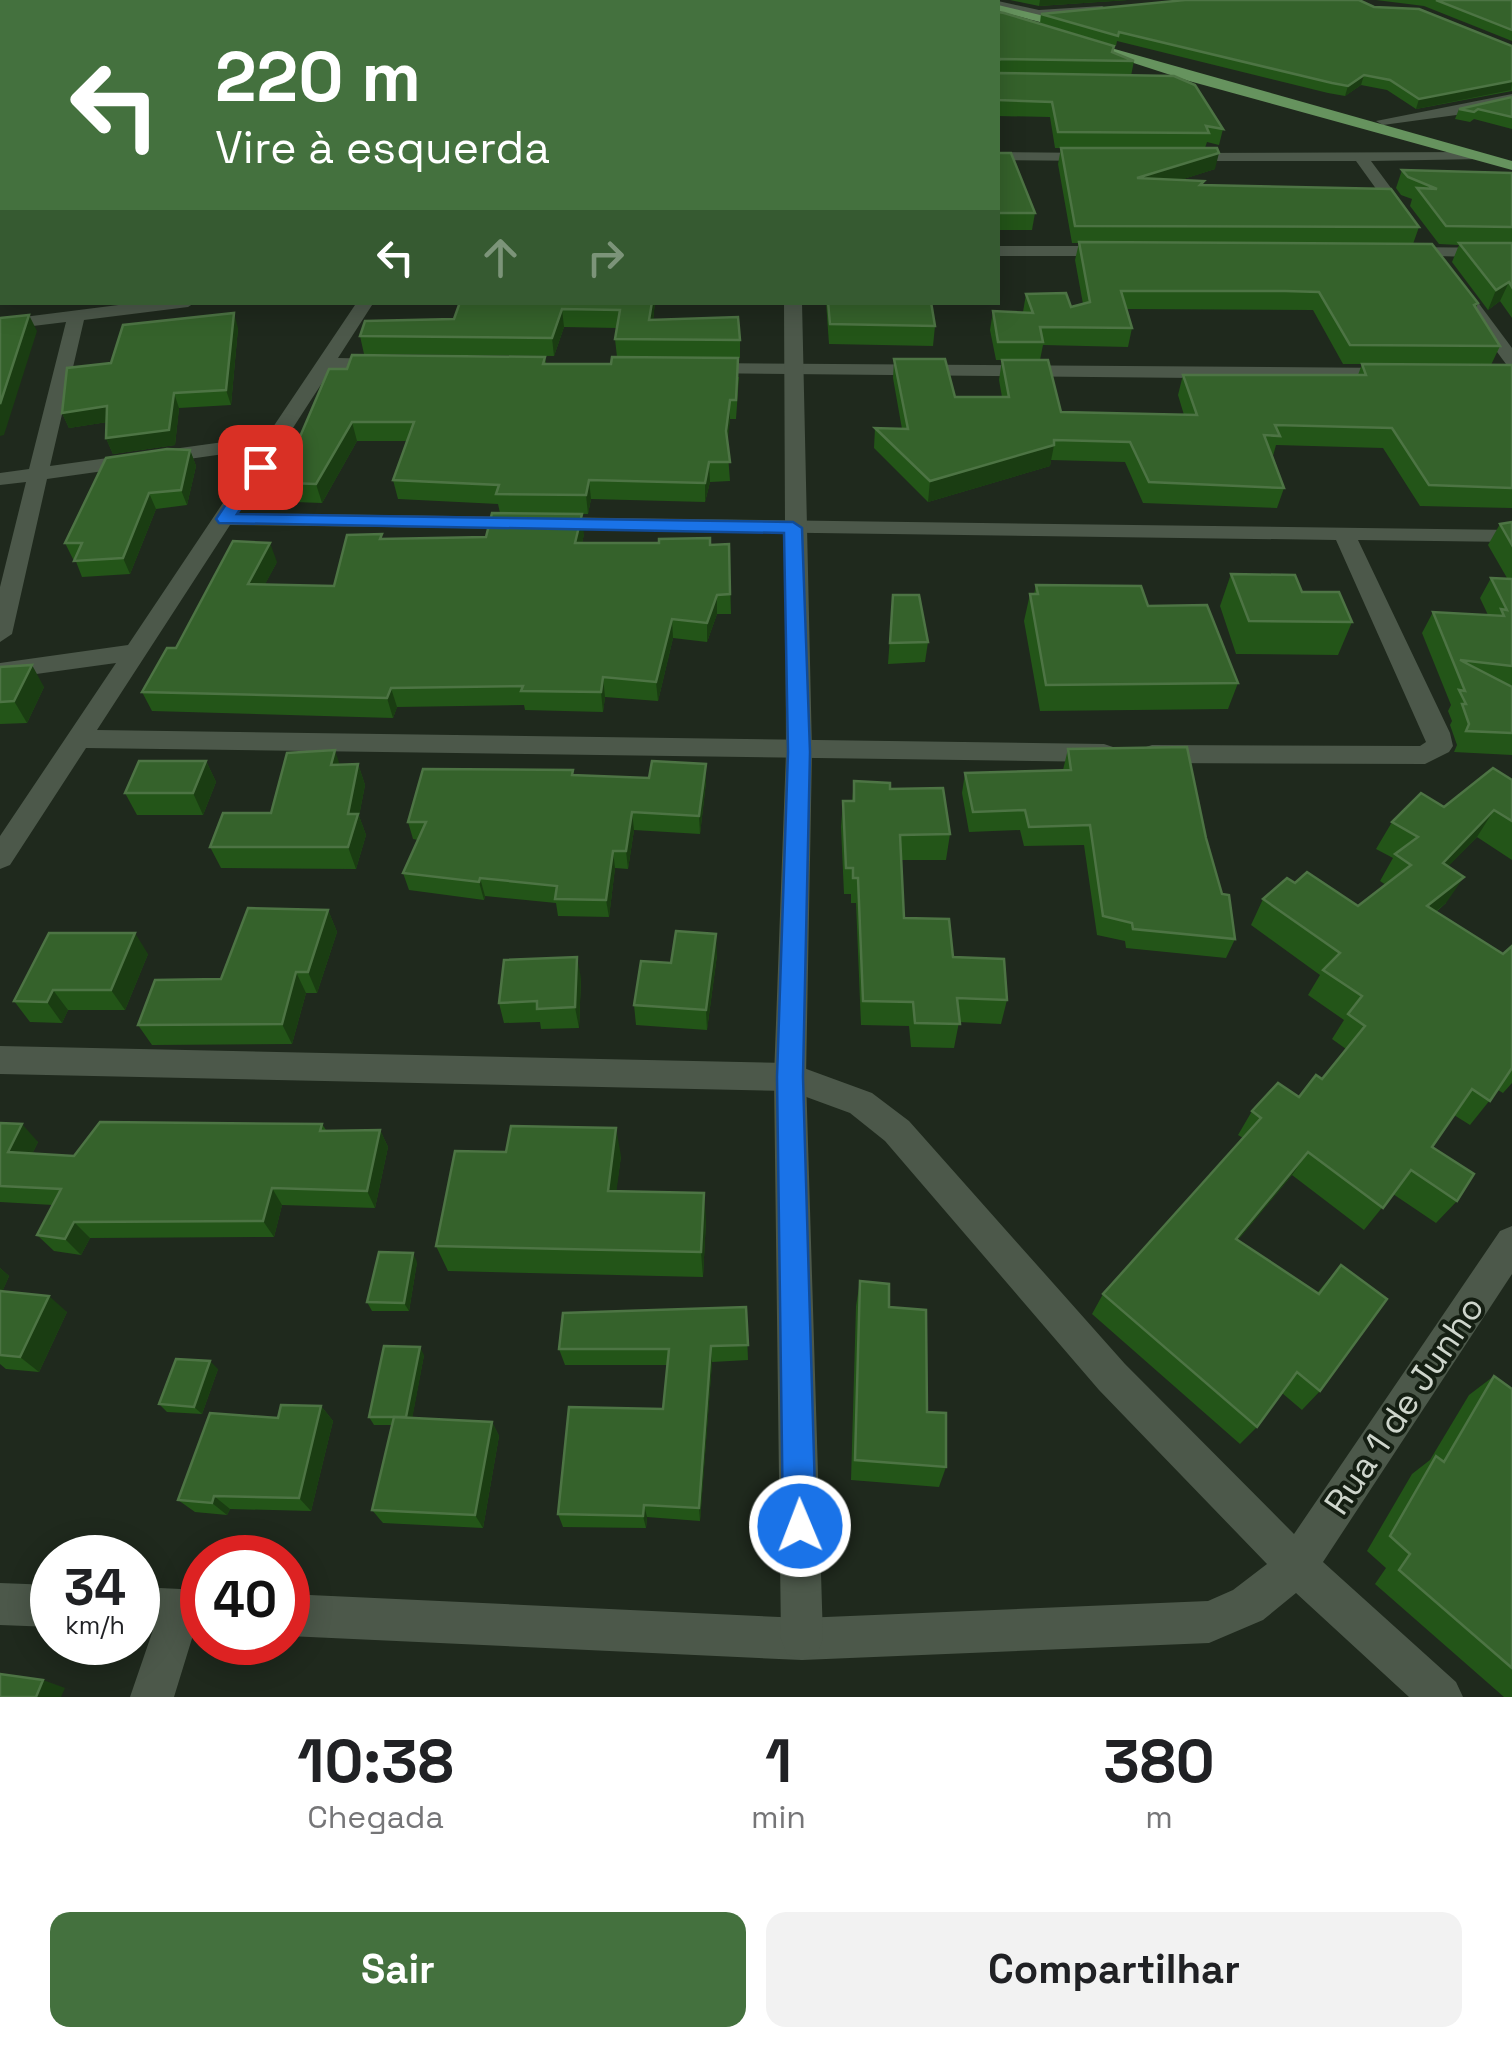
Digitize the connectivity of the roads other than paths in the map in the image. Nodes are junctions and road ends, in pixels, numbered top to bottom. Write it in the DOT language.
graph roads {
  1 [pos="1000,6"];
  2 [pos="1116,8"];
  3 [pos="1035,15"];
  4 [pos="1000,19"];
  5 [pos="1194,78"];
  6 [pos="1154,84"];
  7 [pos="1512,98"];
  8 [pos="1384,120"];
  9 [pos="1512,155"];
  10 [pos="1000,156"];
  11 [pos="1476,156"];
  12 [pos="1112,157"];
  13 [pos="1170,157"];
  14 [pos="1362,159"];
  15 [pos="1512,166"];
  16 [pos="1000,251"];
  17 [pos="1135,252"];
  18 [pos="1391,252"];
  19 [pos="1430,252"];
  20 [pos="1512,252"];
  21 [pos="1442,268"];
  22 [pos="1454,283"];
  23 [pos="164,305"];
  24 [pos="364,305"];
  25 [pos="793,305"];
  26 [pos="76,316"];
  27 [pos="0,325"];
  28 [pos="1512,360"];
  29 [pos="326,363"];
  30 [pos="404,364"];
  31 [pos="677,368"];
  32 [pos="794,370"];
  33 [pos="1412,374"];
  34 [pos="277,441"];
  35 [pos="38,474"];
  36 [pos="0,479"];
  37 [pos="225,519"];
  38 [pos="793,528"];
  39 [pos="1344,534"];
  40 [pos="1512,536"];
  41 [pos="0,634"];
  42 [pos="136,652"];
  43 [pos="0,671"];
  44 [pos="76,739"];
  45 [pos="799,752"];
  46 [pos="0,858"];
  47 [pos="0,1060"];
  48 [pos="790,1077"];
  49 [pos="1512,1243"];
  50 [pos="1297,1566"];
  51 [pos="0,1604"];
  52 [pos="30,1605"];
  53 [pos="310,1616"];
  54 [pos="180,1635"];
  55 [pos="802,1639"];
  56 [pos="152,1697"];
  57 [pos="1441,1697"];
  1 -- 3 [label="highway"];
  2 -- 3 [label="street"];
  3 -- 8 [label="highway"];
  4 -- 5 [label="highway"];
  5 -- 6 [label="street"];
  5 -- 11 [label="highway"];
  7 -- 8 [label="street"];
  8 -- 9 [label="highway"];
  10 -- 12 [label="street"];
  11 -- 14 [label="street"];
  11 -- 15 [label="highway"];
  13 -- 14 [label="street"];
  14 -- 19 [label="street"];
  16 -- 17 [label="street"];
  18 -- 19 [label="street"];
  19 -- 20 [label="street"];
  19 -- 21 [label="street"];
  22 -- 28 [label="street"];
  23 -- 26 [label="street"];
  24 -- 29 [label="street"];
  25 -- 32 [label="street"];
  26 -- 27 [label="street"];
  26 -- 35 [label="street"];
  29 -- 30 [label="street"];
  29 -- 34 [label="street"];
  31 -- 32 [label="street"];
  32 -- 33 [label="street"];
  32 -- 38 [label="street"];
  34 -- 35 [label="street"];
  34 -- 37 [label="street"];
  35 -- 36 [label="street"];
  35 -- 41 [label="street"];
  37 -- 38 [label="street"];
  37 -- 42 [label="street"];
  38 -- 39 [label="street"];
  38 -- 45 [label="street"];
  39 -- 40 [label="street"];
  39 -- 45 [label="street"];
  42 -- 43 [label="street"];
  42 -- 44 [label="street"];
  44 -- 45 [label="street"];
  44 -- 46 [label="street"];
  45 -- 48 [label="street"];
  47 -- 48 [label="street"];
  48 -- 50 [label="street"];
  48 -- 55 [label="street"];
  49 -- 50 [label="street, Rua 1 de Junho"];
  50 -- 55 [label="street, Rua 1 de Junho"];
  50 -- 57 [label="street"];
  51 -- 52 [label="street"];
  53 -- 55 [label="street, Rua 1 de Junho"];
  54 -- 56 [label="street"];
}
